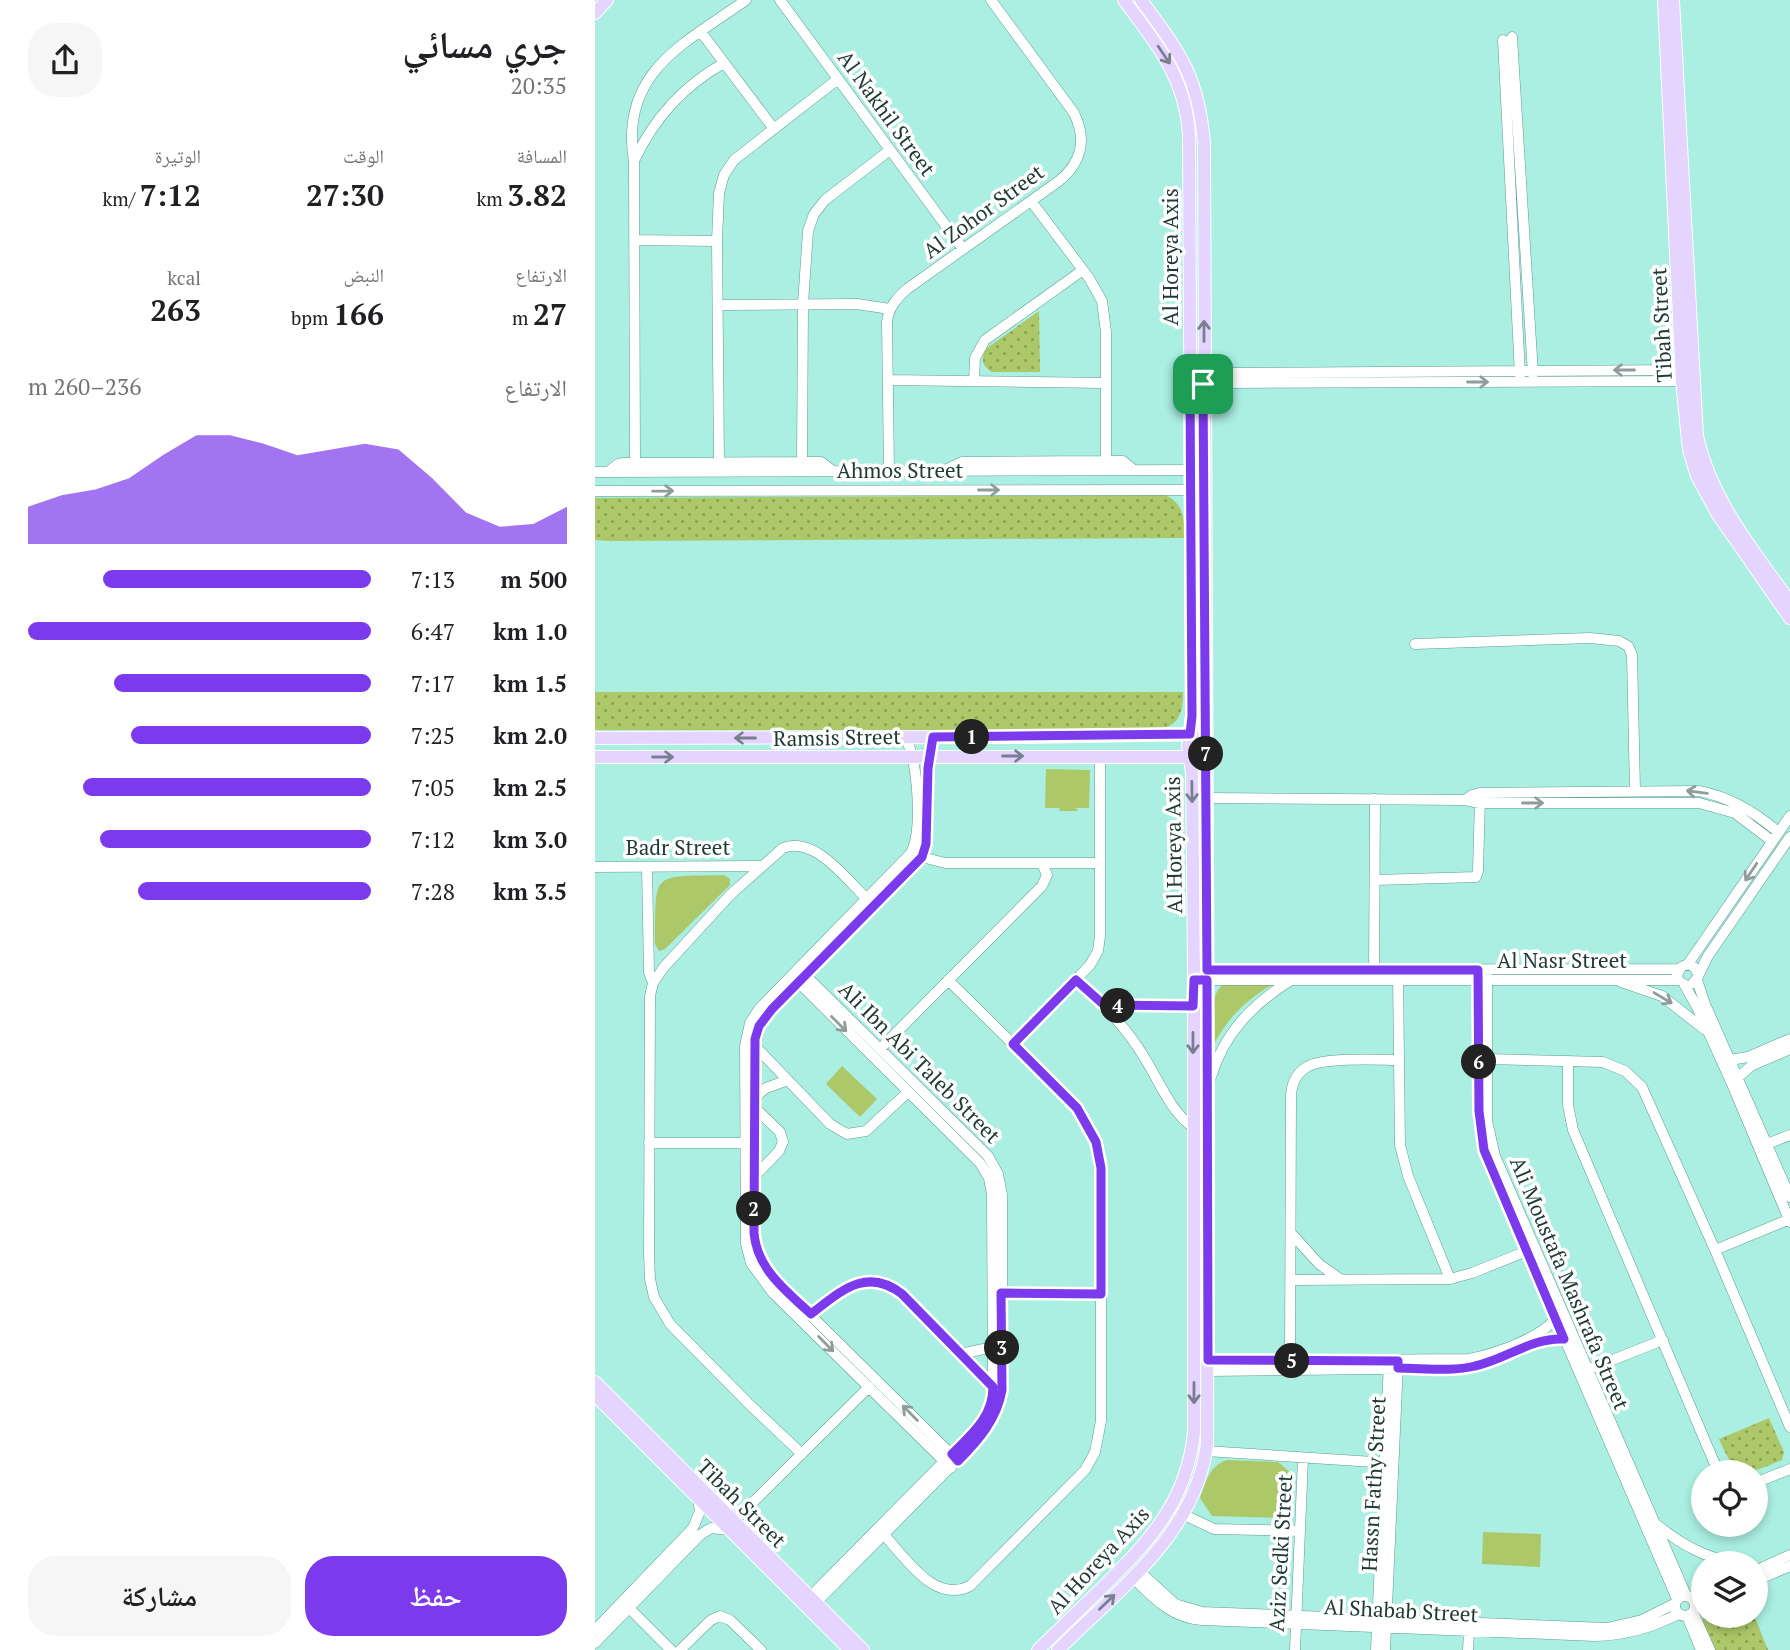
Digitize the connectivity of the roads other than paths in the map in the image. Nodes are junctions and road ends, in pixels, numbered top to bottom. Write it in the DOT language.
graph roads {
  1 [pos="607,0"];
  2 [pos="746,0"];
  3 [pos="780,0"];
  4 [pos="991,0"];
  5 [pos="1124,0"];
  6 [pos="1141,0"];
  7 [pos="1664,0"];
  8 [pos="1673,0"];
  9 [pos="595,13"];
  10 [pos="701,32"];
  11 [pos="1672,56"];
  12 [pos="724,63"];
  13 [pos="838,79"];
  14 [pos="773,129"];
  15 [pos="890,150"];
  16 [pos="634,162"];
  17 [pos="1031,201"];
  18 [pos="634,240"];
  19 [pos="717,241"];
  20 [pos="963,249"];
  21 [pos="1083,270"];
  22 [pos="803,304"];
  23 [pos="718,305"];
  24 [pos="890,309"];
  25 [pos="1533,370"];
  26 [pos="1520,371"];
  27 [pos="1687,375"];
  28 [pos="888,380"];
  29 [pos="974,381"];
  30 [pos="1199,381"];
  31 [pos="1520,382"];
  32 [pos="1534,382"];
  33 [pos="1106,383"];
  34 [pos="1106,461"];
  35 [pos="635,462"];
  36 [pos="719,462"];
  37 [pos="802,462"];
  38 [pos="1134,470"];
  39 [pos="1191,470"];
  40 [pos="1204,470"];
  41 [pos="833,471"];
  42 [pos="883,471"];
  43 [pos="901,471"];
  44 [pos="944,471"];
  45 [pos="595,472"];
  46 [pos="608,472"];
  47 [pos="879,489"];
  48 [pos="901,489"];
  49 [pos="1197,490"];
  50 [pos="595,491"];
  51 [pos="1790,602"];
  52 [pos="1790,618"];
  53 [pos="1415,644"];
  54 [pos="1190,734"];
  55 [pos="1205,734"];
  56 [pos="905,737"];
  57 [pos="933,737"];
  58 [pos="595,738"];
  59 [pos="913,756"];
  60 [pos="930,756"];
  61 [pos="1189,756"];
  62 [pos="595,757"];
  63 [pos="1206,757"];
  64 [pos="1100,765"];
  65 [pos="1635,790"];
  66 [pos="1206,798"];
  67 [pos="1480,798"];
  68 [pos="1375,799"];
  69 [pos="1790,816"];
  70 [pos="1192,819"];
  71 [pos="1206,819"];
  72 [pos="1775,836"];
  73 [pos="1790,837"];
  74 [pos="922,857"];
  75 [pos="1042,863"];
  76 [pos="1099,863"];
  77 [pos="760,866"];
  78 [pos="595,867"];
  79 [pos="647,867"];
  80 [pos="1374,880"];
  81 [pos="867,899"];
  82 [pos="1374,974"];
  83 [pos="1398,974"];
  84 [pos="1682,974"];
  85 [pos="798,975"];
  86 [pos="1201,975"];
  87 [pos="1292,975"];
  88 [pos="1482,975"];
  89 [pos="1697,976"];
  90 [pos="1611,978"];
  91 [pos="948,980"];
  92 [pos="1076,980"];
  93 [pos="655,988"];
  94 [pos="1104,1005"];
  95 [pos="1193,1006"];
  96 [pos="1708,1032"];
  97 [pos="1790,1039"];
  98 [pos="1013,1044"];
  99 [pos="755,1046"];
  100 [pos="880,1049"];
  101 [pos="1790,1049"];
  102 [pos="1487,1059"];
  103 [pos="1398,1060"];
  104 [pos="1726,1060"];
  105 [pos="1568,1061"];
  106 [pos="788,1080"];
  107 [pos="1734,1080"];
  108 [pos="1208,1084"];
  109 [pos="908,1093"];
  110 [pos="754,1103"];
  111 [pos="1194,1128"];
  112 [pos="1790,1135"];
  113 [pos="649,1143"];
  114 [pos="744,1143"];
  115 [pos="1767,1144"];
  116 [pos="754,1177"];
  117 [pos="1790,1197"];
  118 [pos="1790,1220"];
  119 [pos="1291,1233"];
  120 [pos="1715,1250"];
  121 [pos="1527,1251"];
  122 [pos="1340,1279"];
  123 [pos="1450,1279"];
  124 [pos="1291,1280"];
  125 [pos="1001,1293"];
  126 [pos="1101,1294"];
  127 [pos="811,1314"];
  128 [pos="1558,1315"];
  129 [pos="1663,1340"];
  130 [pos="1570,1341"];
  131 [pos="993,1347"];
  132 [pos="960,1354"];
  133 [pos="1290,1361"];
  134 [pos="1393,1365"];
  135 [pos="1208,1366"];
  136 [pos="1587,1370"];
  137 [pos="595,1382"];
  138 [pos="869,1387"];
  139 [pos="993,1387"];
  140 [pos="595,1395"];
  141 [pos="1790,1427"];
  142 [pos="1206,1451"];
  143 [pos="802,1454"];
  144 [pos="1303,1458"];
  145 [pos="1715,1460"];
  146 [pos="951,1461"];
  147 [pos="1389,1463"];
  148 [pos="1790,1469"];
  149 [pos="1768,1478"];
  150 [pos="698,1499"];
  151 [pos="1171,1508"];
  152 [pos="1183,1515"];
  153 [pos="1654,1523"];
  154 [pos="732,1526"];
  155 [pos="1300,1531"];
  156 [pos="884,1535"];
  157 [pos="1696,1551"];
  158 [pos="1790,1556"];
  159 [pos="1768,1563"];
  160 [pos="1773,1563"];
  161 [pos="1768,1565"];
  162 [pos="1790,1566"];
  163 [pos="1136,1574"];
  164 [pos="1768,1575"];
  165 [pos="809,1603"];
  166 [pos="1687,1606"];
  167 [pos="629,1608"];
  168 [pos="1296,1620"];
  169 [pos="1381,1624"];
  170 [pos="595,1630"];
  171 [pos="1469,1632"];
  172 [pos="595,1643"];
  173 [pos="1062,1649"];
  174 [pos="671,1650"];
  175 [pos="680,1650"];
  176 [pos="761,1650"];
  177 [pos="850,1650"];
  178 [pos="863,1650"];
  179 [pos="1038,1650"];
  180 [pos="1295,1650"];
  181 [pos="1376,1650"];
  182 [pos="1385,1650"];
  183 [pos="1468,1650"];
  184 [pos="1701,1650"];
  185 [pos="1710,1650"];
  1 -- 9 [label="main road"];
  2 -- 10 [label="street"];
  3 -- 13 [label="street, Al Nakhil Street"];
  4 -- 17 [label="street, Al Zohor Street"];
  5 -- 30 [label="main road, Al Horeya Axis, one-way"];
  30 -- 6 [label="main road, Al Horeya Axis, one-way"];
  7 -- 11 [label="main road, Tibah Street"];
  8 -- 11 [label="main road, Tibah Street"];
  10 -- 12 [label="street"];
  10 -- 16 [label="street"];
  11 -- 27 [label="main road, Tibah Street"];
  12 -- 14 [label="street"];
  12 -- 16 [label="street"];
  13 -- 14 [label="street"];
  13 -- 15 [label="street, Al Nakhil Street"];
  14 -- 19 [label="street"];
  15 -- 20 [label="street, Al Nakhil Street"];
  15 -- 22 [label="street"];
  16 -- 18 [label="street"];
  17 -- 20 [label="street, Al Zohor Street"];
  17 -- 21 [label="street"];
  18 -- 19 [label="street"];
  18 -- 35 [label="street"];
  19 -- 23 [label="street"];
  20 -- 24 [label="street, Al Zohor Street"];
  21 -- 29 [label="street"];
  21 -- 33 [label="street"];
  22 -- 23 [label="street"];
  22 -- 24 [label="street"];
  22 -- 37 [label="street"];
  23 -- 36 [label="street"];
  24 -- 28 [label="street"];
  25 -- 26 [label="street"];
  25 -- 26 [label="street"];
  27 -- 25 [label="street, one-way"];
  25 -- 32 [label="street"];
  26 -- 30 [label="street"];
  26 -- 31 [label="street"];
  27 -- 32 [label="street"];
  27 -- 51 [label="main road, Tibah Street"];
  27 -- 52 [label="main road, Tibah Street"];
  28 -- 29 [label="street"];
  28 -- 42 [label="street"];
  29 -- 33 [label="street"];
  30 -- 31 [label="street, one-way"];
  30 -- 39 [label="main road, Al Horeya Axis"];
  30 -- 40 [label="main road, Al Horeya Axis"];
  31 -- 32 [label="street"];
  33 -- 34 [label="street"];
  34 -- 38 [label="street"];
  34 -- 44 [label="street"];
  35 -- 36 [label="street"];
  35 -- 46 [label="street"];
  36 -- 37 [label="street"];
  37 -- 41 [label="street"];
  38 -- 39 [label="street, Ahmos Street"];
  38 -- 44 [label="street, Ahmos Street"];
  39 -- 40 [label="street, Ahmos Street"];
  39 -- 49 [label="main road, Al Horeya Axis"];
  40 -- 49 [label="main road, Al Horeya Axis"];
  41 -- 42 [label="street, Ahmos Street"];
  41 -- 46 [label="street, Ahmos Street"];
  42 -- 43 [label="street, Ahmos Street"];
  42 -- 47 [label="street"];
  43 -- 44 [label="street, Ahmos Street"];
  43 -- 48 [label="street"];
  45 -- 46 [label="street, Ahmos Street"];
  47 -- 48 [label="street, Ahmos Street"];
  50 -- 47 [label="street, Ahmos Street, one-way"];
  48 -- 49 [label="street, Ahmos Street, one-way"];
  49 -- 54 [label="main road, Al Horeya Axis"];
  49 -- 55 [label="main road, Al Horeya Axis"];
  53 -- 65 [label="street"];
  54 -- 55 [label="main road, Ramsis Street"];
  54 -- 57 [label="main road, Ramsis Street"];
  54 -- 61 [label="main road, Al Horeya Axis"];
  55 -- 63 [label="main road, Al Horeya Axis"];
  56 -- 57 [label="main road, Ramsis Street"];
  56 -- 58 [label="main road, Ramsis Street, one-way"];
  56 -- 59 [label="street"];
  57 -- 60 [label="street"];
  59 -- 60 [label="main road, Ramsis Street"];
  62 -- 59 [label="main road, Ramsis Street, one-way"];
  59 -- 81 [label="street"];
  60 -- 61 [label="main road, Ramsis Street, one-way"];
  60 -- 74 [label="street"];
  61 -- 63 [label="main road, Ramsis Street"];
  61 -- 70 [label="main road, Al Horeya Axis, one-way"];
  63 -- 66 [label="main road, Al Horeya Axis"];
  64 -- 76 [label="street"];
  65 -- 67 [label="street"];
  72 -- 65 [label="street, one-way"];
  66 -- 68 [label="street"];
  66 -- 71 [label="main road, Al Horeya Axis"];
  67 -- 68 [label="street"];
  67 -- 72 [label="street, one-way"];
  67 -- 80 [label="street"];
  68 -- 80 [label="street"];
  69 -- 72 [label="street"];
  70 -- 71 [label="main road"];
  70 -- 86 [label="main road, Al Horeya Axis"];
  71 -- 86 [label="main road, Al Horeya Axis"];
  72 -- 84 [label="street, one-way"];
  73 -- 89 [label="street"];
  74 -- 75 [label="street"];
  74 -- 85 [label="street"];
  75 -- 76 [label="street"];
  75 -- 91 [label="street"];
  76 -- 92 [label="street"];
  77 -- 79 [label="street, Badr Street"];
  77 -- 81 [label="street"];
  77 -- 93 [label="street"];
  78 -- 79 [label="street, Badr Street"];
  79 -- 93 [label="street"];
  80 -- 82 [label="street"];
  81 -- 85 [label="street"];
  82 -- 83 [label="street, Al Nasr Street"];
  82 -- 87 [label="street, Al Nasr Street"];
  83 -- 88 [label="street, Al Nasr Street"];
  83 -- 103 [label="street"];
  84 -- 88 [label="street, Al Nasr Street"];
  84 -- 89 [label="street"];
  84 -- 89 [label="street"];
  84 -- 90 [label="street, Al Nasr Street"];
  84 -- 96 [label="street"];
  85 -- 99 [label="street"];
  85 -- 100 [label="street, Ali Ibn Abi Taleb Street"];
  85 -- 109 [label="street, Ali Ibn Abi Taleb Street, one-way"];
  85 -- 114 [label="street"];
  86 -- 87 [label="street, Al Nasr Street"];
  86 -- 95 [label="main road, Al Horeya Axis"];
  86 -- 108 [label="main road, Al Horeya Axis"];
  87 -- 108 [label="street"];
  88 -- 90 [label="street, Al Nasr Street"];
  88 -- 102 [label="street, Ali Moustafa Mashrafa Street"];
  88 -- 121 [label="street, Ali Moustafa Mashrafa Street"];
  89 -- 104 [label="street"];
  90 -- 96 [label="street, one-way"];
  91 -- 98 [label="street"];
  91 -- 100 [label="street"];
  92 -- 94 [label="street"];
  92 -- 98 [label="street"];
  93 -- 113 [label="street"];
  94 -- 95 [label="street"];
  94 -- 111 [label="street"];
  95 -- 111 [label="main road, Al Horeya Axis, one-way"];
  96 -- 104 [label="street"];
  97 -- 104 [label="street"];
  98 -- 126 [label="street"];
  99 -- 106 [label="street"];
  99 -- 110 [label="street"];
  100 -- 125 [label="street, Ali Ibn Abi Taleb Street"];
  101 -- 107 [label="street"];
  102 -- 105 [label="street"];
  102 -- 128 [label="street, Ali Moustafa Mashrafa Street"];
  103 -- 119 [label="street"];
  103 -- 123 [label="street"];
  104 -- 107 [label="street"];
  105 -- 120 [label="street"];
  105 -- 129 [label="street"];
  106 -- 109 [label="street"];
  106 -- 110 [label="street"];
  107 -- 115 [label="street"];
  107 -- 118 [label="street"];
  108 -- 135 [label="main road, Al Horeya Axis"];
  109 -- 131 [label="street, Ali Ibn Abi Taleb Street"];
  110 -- 116 [label="street"];
  110 -- 116 [label="street"];
  111 -- 151 [label="main road, Al Horeya Axis, one-way"];
  112 -- 115 [label="street"];
  113 -- 114 [label="street"];
  113 -- 143 [label="street"];
  114 -- 138 [label="street, one-way"];
  115 -- 117 [label="street"];
  116 -- 127 [label="street"];
  118 -- 120 [label="street"];
  119 -- 122 [label="street"];
  119 -- 124 [label="street"];
  120 -- 141 [label="street"];
  121 -- 123 [label="street"];
  121 -- 128 [label="street, Ali Moustafa Mashrafa Street"];
  122 -- 123 [label="street"];
  122 -- 124 [label="street"];
  124 -- 133 [label="street"];
  125 -- 126 [label="street"];
  125 -- 146 [label="street, Ali Ibn Abi Taleb Street"];
  126 -- 156 [label="street"];
  127 -- 132 [label="street"];
  146 -- 127 [label="street, one-way"];
  128 -- 130 [label="street, Ali Moustafa Mashrafa Street"];
  128 -- 134 [label="street"];
  129 -- 136 [label="street"];
  129 -- 145 [label="street"];
  130 -- 134 [label="street"];
  130 -- 136 [label="street, Ali Moustafa Mashrafa Street"];
  130 -- 166 [label="street, Ali Moustafa Mashrafa Street"];
  131 -- 132 [label="street"];
  131 -- 139 [label="street, Ali Ibn Abi Taleb Street"];
  132 -- 139 [label="street"];
  133 -- 134 [label="street"];
  133 -- 135 [label="street"];
  134 -- 135 [label="street"];
  134 -- 147 [label="street, Hassn Fathy Street"];
  135 -- 142 [label="main road, Al Horeya Axis"];
  136 -- 153 [label="street, Ali Moustafa Mashrafa Street"];
  137 -- 154 [label="main road, Tibah Street"];
  138 -- 143 [label="street"];
  138 -- 146 [label="street"];
  139 -- 146 [label="street, Ali Ibn Abi Taleb Street"];
  140 -- 150 [label="main road, Tibah Street"];
  142 -- 144 [label="street"];
  142 -- 152 [label="main road, Al Horeya Axis"];
  143 -- 154 [label="street"];
  144 -- 147 [label="street"];
  144 -- 155 [label="street, Aziz Sedki Street"];
  146 -- 156 [label="street, Ali Ibn Abi Taleb Street"];
  146 -- 165 [label="street, Ali Ibn Abi Taleb Street"];
  147 -- 169 [label="street, Hassn Fathy Street"];
  148 -- 149 [label="street"];
  150 -- 154 [label="main road, Tibah Street"];
  150 -- 170 [label="street"];
  151 -- 152 [label="street"];
  151 -- 179 [label="main road, Al Horeya Axis"];
  152 -- 155 [label="street"];
  152 -- 163 [label="main road, Al Horeya Axis"];
  153 -- 157 [label="street"];
  153 -- 166 [label="street, Ali Moustafa Mashrafa Street"];
  154 -- 165 [label="main road, Tibah Street"];
  154 -- 167 [label="street"];
  155 -- 168 [label="street, Aziz Sedki Street"];
  156 -- 165 [label="street, Ali Ibn Abi Taleb Street"];
  158 -- 160 [label="street"];
  159 -- 160 [label="street"];
  160 -- 161 [label="street"];
  162 -- 164 [label="street"];
  163 -- 168 [label="street, Al Shabab Street"];
  173 -- 163 [label="main road, Al Horeya Axis, one-way"];
  165 -- 177 [label="main road, Tibah Street"];
  165 -- 178 [label="main road, Tibah Street"];
  166 -- 169 [label="street, Al Shabab Street"];
  166 -- 171 [label="street, Al Shabab Street"];
  166 -- 184 [label="street, Ali Moustafa Mashrafa Street"];
  166 -- 185 [label="street, Ali Moustafa Mashrafa Street"];
  167 -- 172 [label="street"];
  167 -- 174 [label="street"];
  168 -- 169 [label="street, Al Shabab Street"];
  168 -- 180 [label="street, Aziz Sedki Street"];
  169 -- 171 [label="street, Al Shabab Street"];
  169 -- 181 [label="street, Hassn Fathy Street"];
  169 -- 182 [label="street, Hassn Fathy Street"];
  171 -- 183 [label="street"];
  175 -- 176 [label="street"];
}
